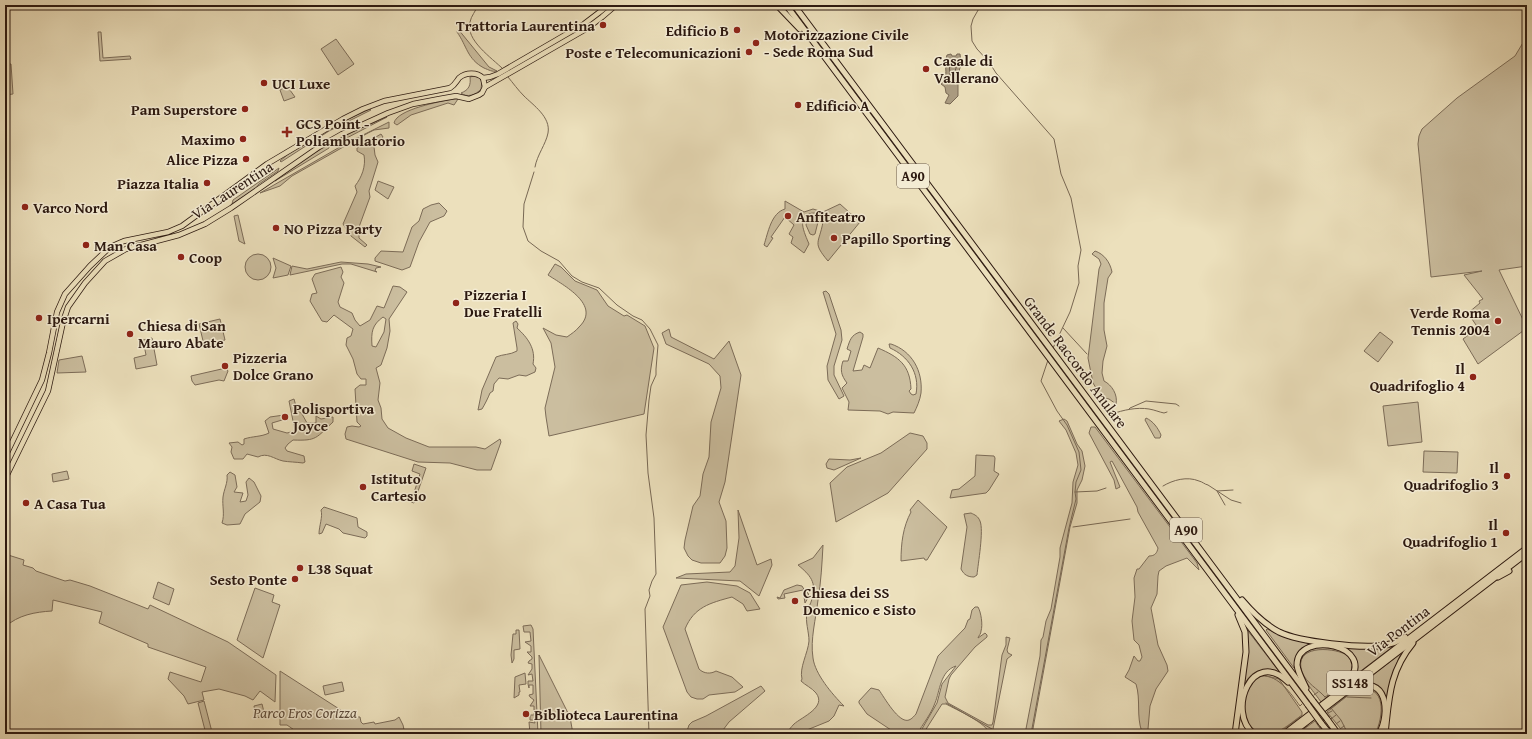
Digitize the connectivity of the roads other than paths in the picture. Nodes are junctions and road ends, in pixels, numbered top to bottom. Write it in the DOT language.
graph roads {
  1 [pos="609,5"];
  2 [pos="616,5"];
  3 [pos="777,5"];
  4 [pos="786,5"];
  5 [pos="795,5"];
  6 [pos="822,53"];
  7 [pos="507,71"];
  8 [pos="502,74"];
  9 [pos="484,78"];
  10 [pos="457,83"];
  11 [pos="485,87"];
  12 [pos="460,96"];
  13 [pos="5,457"];
  14 [pos="5,479"];
  15 [pos="1527,548"];
  16 [pos="1527,553"];
  17 [pos="1495,567"];
  18 [pos="1510,571"];
  19 [pos="1226,584"];
  20 [pos="1222,589"];
  21 [pos="1461,600"];
  22 [pos="1418,633"];
  23 [pos="1298,691"];
  24 [pos="1342,692"];
  25 [pos="1312,699"];
  26 [pos="1328,721"];
  27 [pos="1295,728"];
  28 [pos="1328,732"];
  29 [pos="1235,734"];
  30 [pos="1254,734"];
  31 [pos="1278,734"];
  32 [pos="1284,734"];
  33 [pos="1292,734"];
  34 [pos="1338,734"];
  35 [pos="1342,734"];
  36 [pos="1378,734"];
  37 [pos="1385,734"];
  1 -- 7 [label="main road, Via Laurentina"];
  2 -- 7 [label="main road, Via Laurentina"];
  3 -- 6 [label="highway"];
  4 -- 6 [label="highway, Grande Raccordo Anulare / A90"];
  5 -- 19 [label="highway, Grande Raccordo Anulare / A90"];
  6 -- 20 [label="highway, Grande Raccordo Anulare / A90"];
  7 -- 8 [label="main road, Via Laurentina"];
  8 -- 9 [label="main road, Via Laurentina"];
  8 -- 11 [label="main road, Via Laurentina"];
  9 -- 10 [label="main road, Via Laurentina"];
  9 -- 11 [label="main road"];
  10 -- 12 [label="main road"];
  10 -- 13 [label="main road, Via Laurentina"];
  11 -- 12 [label="main road, Via Laurentina"];
  12 -- 14 [label="main road, Via Laurentina"];
  15 -- 21 [label="highway, Via Pontina / SS148"];
  16 -- 21 [label="highway, Via Pontina / SS148"];
  17 -- 21 [label="highway"];
  18 -- 21 [label="highway"];
  19 -- 22 [label="highway"];
  19 -- 25 [label="highway, Grande Raccordo Anulare / A90"];
  20 -- 23 [label="highway, Grande Raccordo Anulare / A90"];
  20 -- 29 [label="highway"];
  21 -- 22 [label="highway, Via Pontina / SS148"];
  22 -- 24 [label="highway, Via Pontina / SS148"];
  22 -- 37 [label="highway"];
  23 -- 28 [label="highway, Grande Raccordo Anulare / A90, bridge"];
  23 -- 30 [label="highway"];
  24 -- 25 [label="highway"];
  24 -- 27 [label="highway, Via Pontina / SS148"];
  24 -- 36 [label="highway"];
  25 -- 26 [label="highway, Grande Raccordo Anulare / A90, bridge"];
  26 -- 34 [label="highway, Grande Raccordo Anulare / A90"];
  26 -- 35 [label="highway"];
  27 -- 31 [label="highway"];
  27 -- 32 [label="highway, Via Pontina / SS148"];
  27 -- 33 [label="highway"];
}
